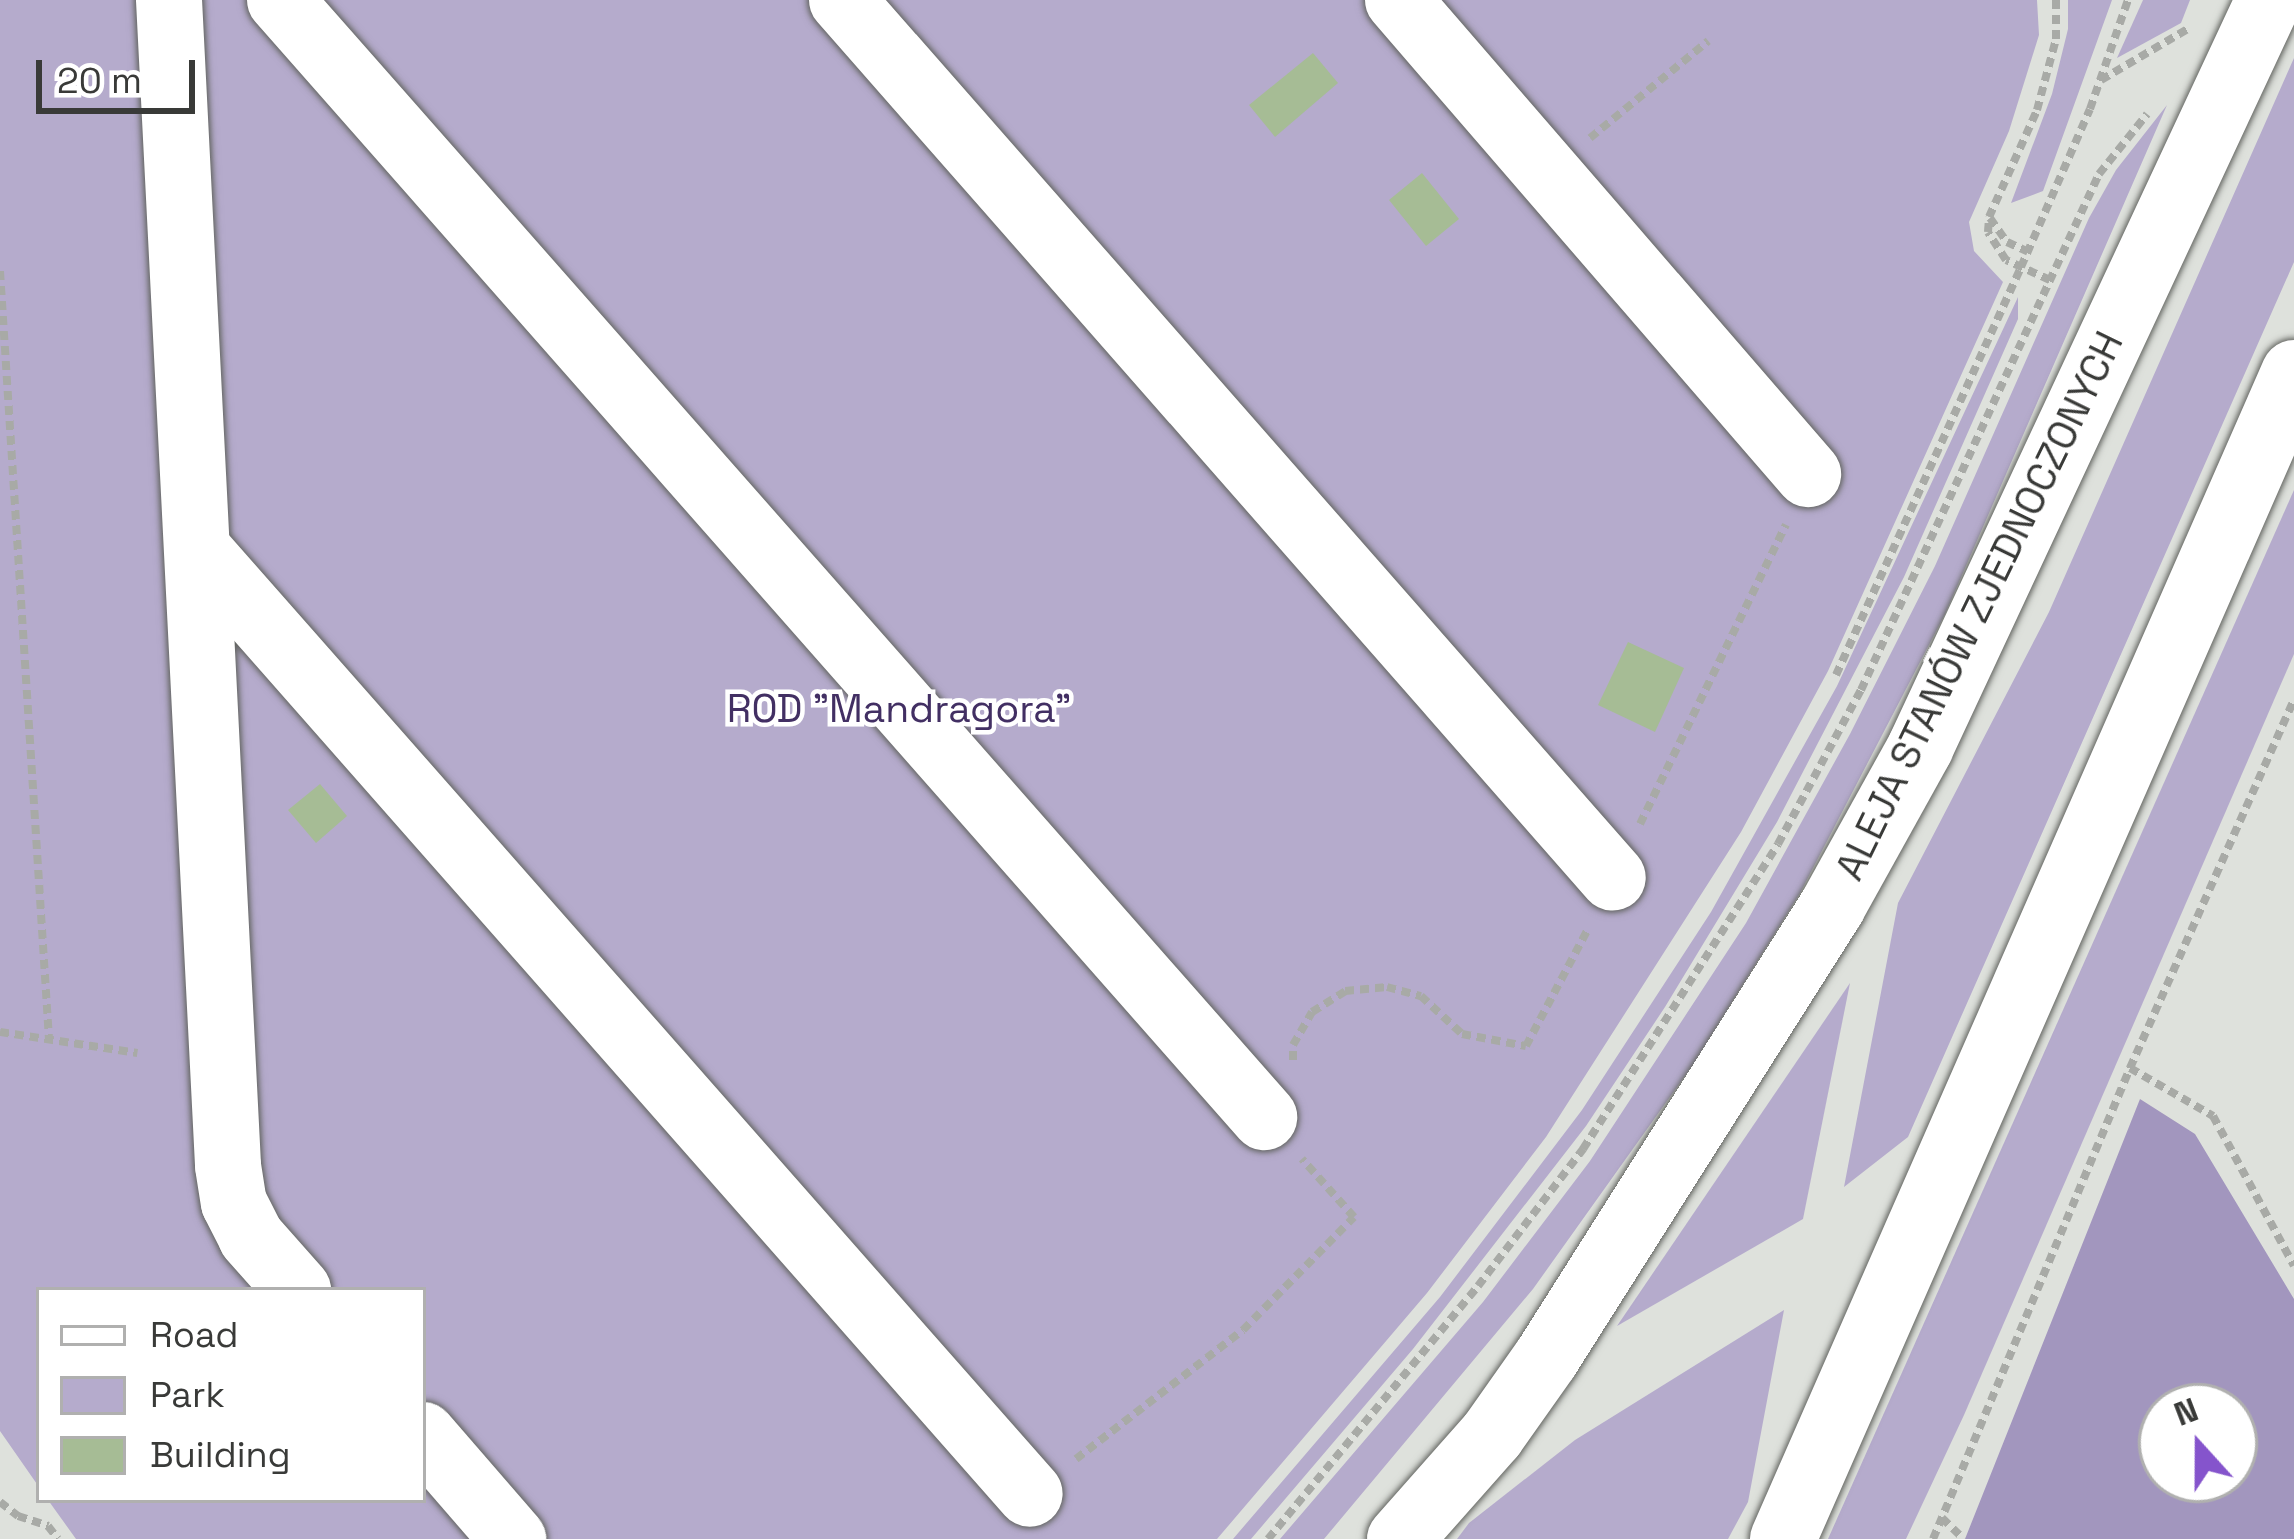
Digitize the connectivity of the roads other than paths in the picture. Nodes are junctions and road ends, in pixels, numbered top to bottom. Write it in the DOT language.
graph roads {
  1 [pos="169,0"];
  2 [pos="280,0"];
  3 [pos="842,0"];
  4 [pos="1398,0"];
  5 [pos="2264,10"];
  6 [pos="2294,374"];
  7 [pos="1808,474"];
  8 [pos="200,552"];
  9 [pos="1613,878"];
  10 [pos="1264,1117"];
  11 [pos="295,1287"];
  12 [pos="426,1438"];
  13 [pos="1030,1494"];
  14 [pos="513,1539"];
  15 [pos="1400,1539"];
  16 [pos="1783,1539"];
  1 -- 8 [label="main road"];
  2 -- 10 [label="main road"];
  3 -- 9 [label="main road"];
  4 -- 7 [label="main road"];
  5 -- 15 [label="main road, ALEJA STANÓW ZJEDNOCZONYCH"];
  6 -- 16 [label="main road"];
  8 -- 11 [label="main road"];
  8 -- 13 [label="main road"];
  12 -- 14 [label="main road"];
}
